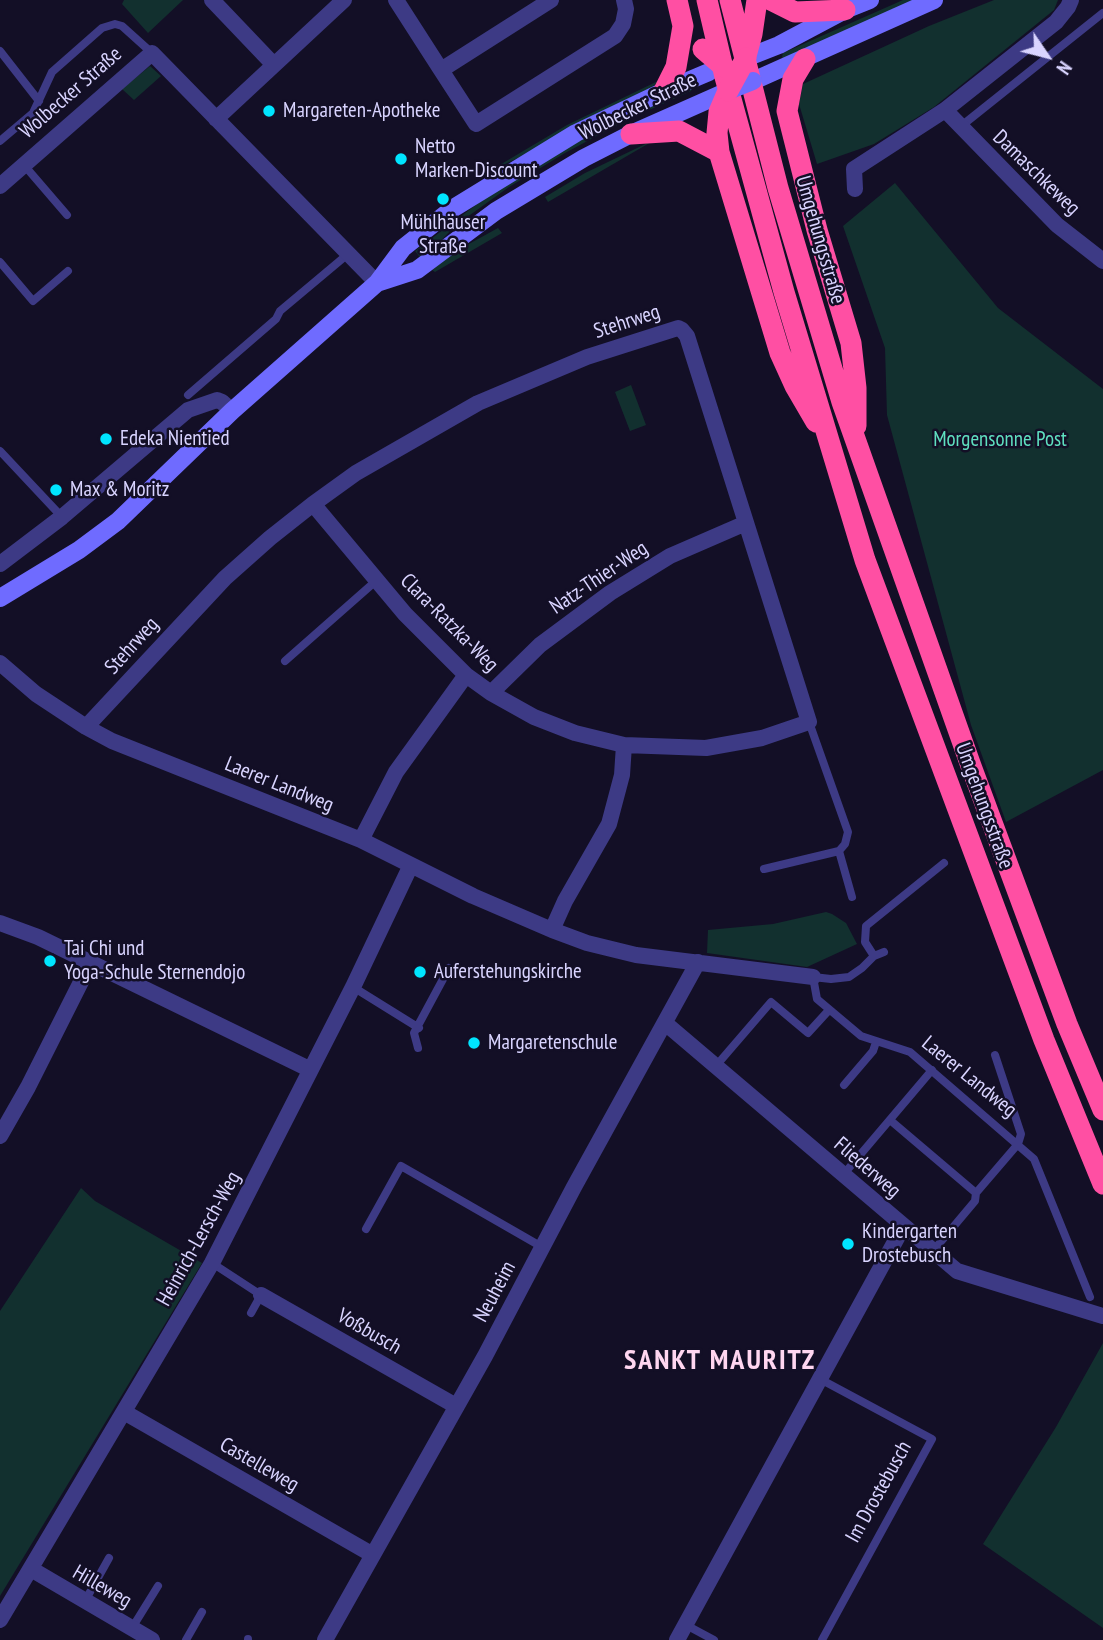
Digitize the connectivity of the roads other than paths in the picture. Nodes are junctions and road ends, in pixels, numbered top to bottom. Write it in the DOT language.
graph roads {
  1 [pos="212,0"];
  2 [pos="344,0"];
  3 [pos="396,0"];
  4 [pos="551,0"];
  5 [pos="624,0"];
  6 [pos="677,0"];
  7 [pos="707,0"];
  8 [pos="730,0"];
  9 [pos="757,0"];
  10 [pos="771,0"];
  11 [pos="870,0"];
  12 [pos="934,0"];
  13 [pos="1071,0"];
  14 [pos="845,10"];
  15 [pos="1103,13"];
  16 [pos="683,26"];
  17 [pos="0,51"];
  18 [pos="152,53"];
  19 [pos="805,59"];
  20 [pos="274,65"];
  21 [pos="441,71"];
  22 [pos="739,75"];
  23 [pos="664,91"];
  24 [pos="39,100"];
  25 [pos="945,110"];
  26 [pos="787,111"];
  27 [pos="216,119"];
  28 [pos="960,127"];
  29 [pos="631,134"];
  30 [pos="0,141"];
  31 [pos="719,152"];
  32 [pos="24,165"];
  33 [pos="0,186"];
  34 [pos="855,189"];
  35 [pos="67,215"];
  36 [pos="348,254"];
  37 [pos="1103,261"];
  38 [pos="0,262"];
  39 [pos="68,271"];
  40 [pos="377,283"];
  41 [pos="188,395"];
  42 [pos="232,411"];
  43 [pos="856,439"];
  44 [pos="830,440"];
  45 [pos="0,451"];
  46 [pos="874,490"];
  47 [pos="313,504"];
  48 [pos="62,517"];
  49 [pos="747,523"];
  50 [pos="0,564"];
  51 [pos="377,580"];
  52 [pos="0,598"];
  53 [pos="285,661"];
  54 [pos="0,663"];
  55 [pos="466,675"];
  56 [pos="491,693"];
  57 [pos="809,722"];
  58 [pos="86,727"];
  59 [pos="624,746"];
  60 [pos="361,841"];
  61 [pos="839,851"];
  62 [pos="944,863"];
  63 [pos="411,865"];
  64 [pos="764,869"];
  65 [pos="852,897"];
  66 [pos="0,923"];
  67 [pos="552,930"];
  68 [pos="884,952"];
  69 [pos="874,956"];
  70 [pos="698,962"];
  71 [pos="90,964"];
  72 [pos="449,968"];
  73 [pos="813,977"];
  74 [pos="352,987"];
  75 [pos="829,1010"];
  76 [pos="665,1023"];
  77 [pos="419,1028"];
  78 [pos="876,1042"];
  79 [pos="418,1048"];
  80 [pos="995,1055"];
  81 [pos="715,1067"];
  82 [pos="309,1069"];
  83 [pos="932,1070"];
  84 [pos="844,1085"];
  85 [pos="1103,1110"];
  86 [pos="890,1120"];
  87 [pos="0,1136"];
  88 [pos="1018,1144"];
  89 [pos="843,1175"];
  90 [pos="1103,1184"];
  91 [pos="976,1193"];
  92 [pos="903,1227"];
  93 [pos="366,1229"];
  94 [pos="542,1247"];
  95 [pos="933,1251"];
  96 [pos="212,1263"];
  97 [pos="261,1295"];
  98 [pos="1090,1297"];
  99 [pos="251,1313"];
  100 [pos="1103,1317"];
  101 [pos="820,1379"];
  102 [pos="456,1406"];
  103 [pos="124,1412"];
  104 [pos="373,1555"];
  105 [pos="109,1558"];
  106 [pos="31,1569"];
  107 [pos="158,1586"];
  108 [pos="85,1601"];
  109 [pos="202,1612"];
  110 [pos="0,1620"];
  111 [pos="686,1625"];
  112 [pos="132,1628"];
  113 [pos="152,1640"];
  114 [pos="186,1640"];
  115 [pos="326,1640"];
  116 [pos="677,1640"];
  117 [pos="714,1640"];
  118 [pos="822,1640"];
  1 -- 20 [label="street"];
  2 -- 20 [label="street"];
  3 -- 21 [label="street"];
  4 -- 21 [label="street"];
  5 -- 21 [label="street"];
  6 -- 16 [label="highway"];
  7 -- 44 [label="highway, Umgehungsstraße"];
  8 -- 43 [label="highway, Umgehungsstraße"];
  9 -- 22 [label="highway"];
  10 -- 14 [label="highway"];
  11 -- 14 [label="main road, Wolbecker Straße"];
  12 -- 19 [label="main road, Wolbecker Straße"];
  13 -- 25 [label="street"];
  14 -- 22 [label="main road, Wolbecker Straße"];
  15 -- 28 [label="lane"];
  16 -- 22 [label="highway, bridge"];
  16 -- 23 [label="highway"];
  17 -- 24 [label="lane"];
  18 -- 24 [label="lane"];
  18 -- 27 [label="street, Wolbecker Straße"];
  18 -- 32 [label="street, Wolbecker Straße"];
  19 -- 22 [label="main road, Wolbecker Straße"];
  19 -- 26 [label="highway"];
  20 -- 27 [label="street"];
  22 -- 23 [label="main road, Wolbecker Straße"];
  22 -- 26 [label="highway"];
  22 -- 29 [label="main road, Wolbecker Straße"];
  22 -- 31 [label="highway"];
  23 -- 40 [label="main road, Wolbecker Straße"];
  24 -- 30 [label="lane"];
  25 -- 28 [label="street, Damaschkeweg"];
  25 -- 34 [label="street"];
  26 -- 43 [label="highway"];
  27 -- 36 [label="street, Wolbecker Straße"];
  28 -- 37 [label="street, Damaschkeweg"];
  29 -- 31 [label="highway"];
  29 -- 40 [label="main road, Wolbecker Straße"];
  31 -- 44 [label="highway"];
  32 -- 33 [label="street, Wolbecker Straße"];
  32 -- 35 [label="lane"];
  36 -- 40 [label="street, Wolbecker Straße"];
  36 -- 41 [label="lane"];
  38 -- 39 [label="lane"];
  40 -- 42 [label="main road, Wolbecker Straße"];
  42 -- 48 [label="street"];
  42 -- 52 [label="main road, Wolbecker Straße"];
  43 -- 46 [label="highway, Umgehungsstraße"];
  44 -- 46 [label="highway, Umgehungsstraße"];
  44 -- 90 [label="highway, Umgehungsstraße"];
  45 -- 48 [label="lane"];
  46 -- 85 [label="highway, Umgehungsstraße"];
  47 -- 49 [label="street, Stehrweg"];
  47 -- 51 [label="street, Clara-Ratzka-Weg"];
  47 -- 58 [label="street, Stehrweg"];
  48 -- 50 [label="street"];
  49 -- 56 [label="street, Natz-Thier-Weg"];
  49 -- 57 [label="street, Stehrweg"];
  51 -- 53 [label="lane"];
  51 -- 55 [label="street, Clara-Ratzka-Weg"];
  54 -- 58 [label="street, Laerer Landweg"];
  55 -- 56 [label="street, Clara-Ratzka-Weg"];
  55 -- 60 [label="street"];
  56 -- 59 [label="street, Clara-Ratzka-Weg"];
  57 -- 59 [label="street, Clara-Ratzka-Weg"];
  57 -- 61 [label="lane, Stehrweg"];
  58 -- 60 [label="street, Laerer Landweg"];
  59 -- 67 [label="street"];
  60 -- 63 [label="street, Laerer Landweg"];
  61 -- 64 [label="lane"];
  61 -- 65 [label="lane"];
  62 -- 69 [label="lane"];
  63 -- 67 [label="street, Laerer Landweg"];
  63 -- 74 [label="street, Heinrich-Lersch-Weg"];
  66 -- 71 [label="street"];
  67 -- 70 [label="street, Laerer Landweg"];
  68 -- 69 [label="lane, Laerer Landweg"];
  69 -- 73 [label="lane, Laerer Landweg"];
  70 -- 73 [label="street, Laerer Landweg"];
  70 -- 76 [label="street, Neuheim"];
  71 -- 82 [label="street"];
  71 -- 87 [label="street"];
  72 -- 77 [label="lane"];
  73 -- 75 [label="lane, Laerer Landweg"];
  74 -- 77 [label="lane"];
  74 -- 82 [label="street, Heinrich-Lersch-Weg"];
  75 -- 78 [label="lane, Laerer Landweg"];
  75 -- 81 [label="lane"];
  76 -- 81 [label="street, Fliederweg"];
  76 -- 94 [label="street, Neuheim"];
  77 -- 79 [label="lane"];
  78 -- 83 [label="lane, Laerer Landweg"];
  78 -- 84 [label="lane"];
  80 -- 88 [label="lane"];
  81 -- 89 [label="street, Fliederweg"];
  82 -- 96 [label="street, Heinrich-Lersch-Weg"];
  83 -- 86 [label="lane"];
  83 -- 88 [label="lane, Laerer Landweg"];
  86 -- 89 [label="lane"];
  86 -- 91 [label="lane"];
  88 -- 91 [label="lane"];
  88 -- 98 [label="lane, Laerer Landweg"];
  89 -- 92 [label="street, Fliederweg"];
  91 -- 95 [label="lane"];
  92 -- 95 [label="street, Fliederweg"];
  92 -- 101 [label="street"];
  93 -- 94 [label="lane"];
  94 -- 102 [label="street, Neuheim"];
  95 -- 100 [label="street, Fliederweg"];
  96 -- 97 [label="lane"];
  96 -- 103 [label="street, Heinrich-Lersch-Weg"];
  97 -- 99 [label="lane"];
  97 -- 102 [label="street, Voßbusch"];
  101 -- 111 [label="street"];
  101 -- 118 [label="lane, Im Drostebusch"];
  102 -- 104 [label="street, Neuheim"];
  103 -- 104 [label="street, Castelleweg"];
  103 -- 106 [label="street, Heinrich-Lersch-Weg"];
  104 -- 115 [label="street, Neuheim"];
  105 -- 108 [label="lane"];
  106 -- 108 [label="street, Hilleweg"];
  106 -- 110 [label="street, Heinrich-Lersch-Weg"];
  107 -- 112 [label="lane"];
  108 -- 112 [label="street, Hilleweg"];
  109 -- 114 [label="lane"];
  111 -- 116 [label="street"];
  111 -- 117 [label="lane"];
  112 -- 113 [label="street, Hilleweg"];
}
